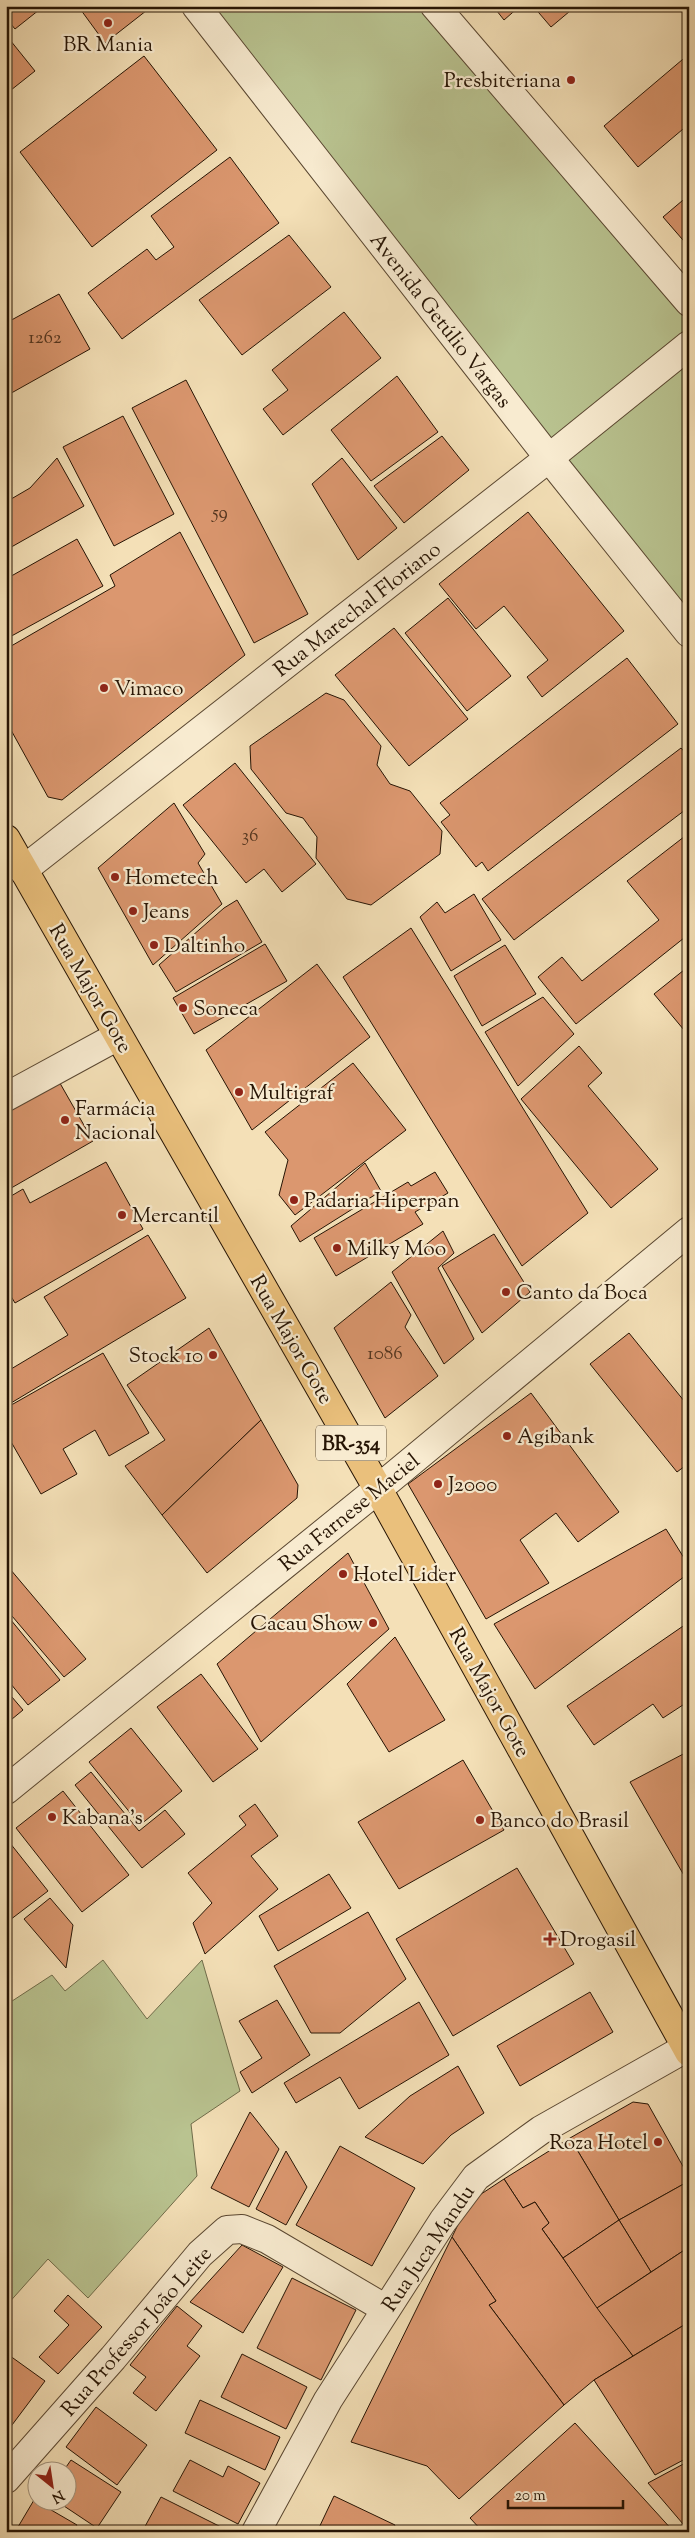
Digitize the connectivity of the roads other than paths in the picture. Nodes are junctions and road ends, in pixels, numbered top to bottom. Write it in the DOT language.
graph roads {
  1 [pos="196,6"];
  2 [pos="435,6"];
  3 [pos="689,302"];
  4 [pos="689,345"];
  5 [pos="549,458"];
  6 [pos="689,633"];
  7 [pos="6,839"];
  8 [pos="23,870"];
  9 [pos="118,1036"];
  10 [pos="6,1097"];
  11 [pos="689,1231"];
  12 [pos="378,1489"];
  13 [pos="6,1790"];
  14 [pos="688,2050"];
  15 [pos="386,2309"];
  16 [pos="6,2479"];
  17 [pos="256,2532"];
  1 -- 5 [label="street, Avenida Getúlio Vargas"];
  2 -- 3 [label="street"];
  4 -- 5 [label="street, Rua Marechal Floriano"];
  5 -- 6 [label="street, Avenida Getúlio Vargas"];
  5 -- 8 [label="street, Rua Marechal Floriano"];
  7 -- 8 [label="main road, Rua Major Gote / BR-354"];
  8 -- 9 [label="main road, Rua Major Gote / BR-354"];
  9 -- 10 [label="street"];
  9 -- 12 [label="main road, Rua Major Gote / BR-354"];
  11 -- 12 [label="street, Rua Farnese Maciel"];
  12 -- 13 [label="street, Rua Farnese Maciel"];
  12 -- 14 [label="main road, Rua Major Gote / BR-354"];
  14 -- 15 [label="street, Rua Juca Mandu"];
  15 -- 16 [label="street, Rua Professor João Leite"];
  15 -- 17 [label="street, Rua Juca Mandu"];
}
